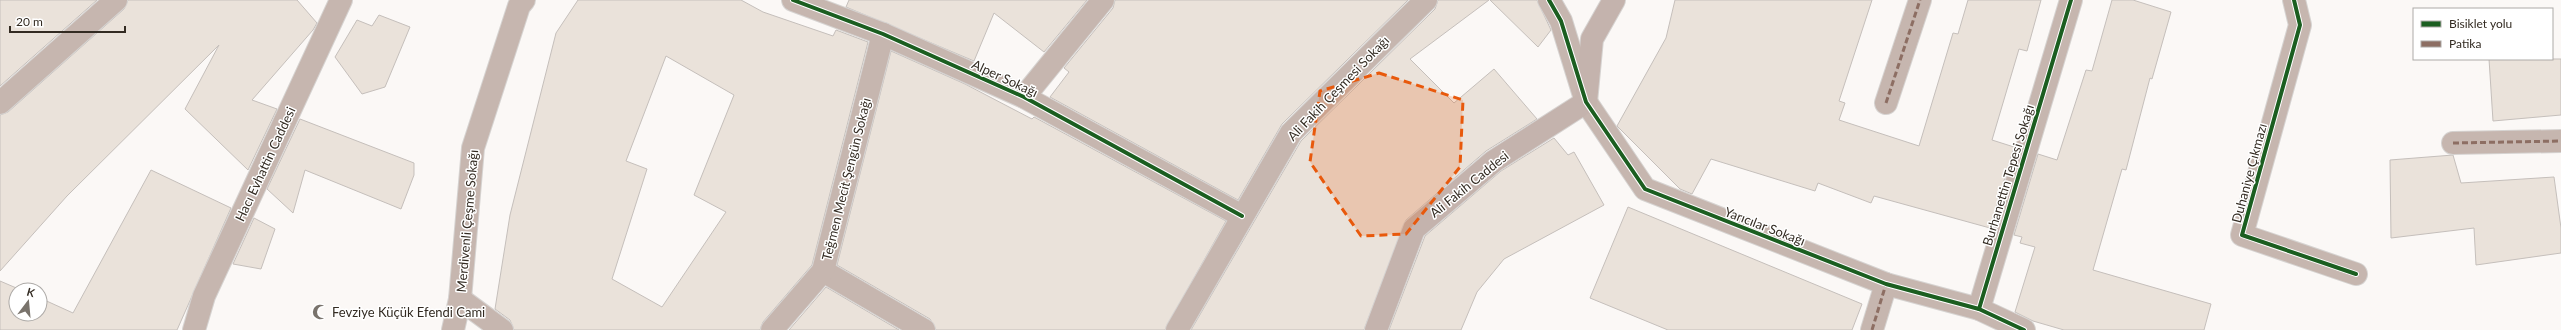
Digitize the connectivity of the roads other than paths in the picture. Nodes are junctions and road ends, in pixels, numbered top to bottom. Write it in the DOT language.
graph roads {
  1 [pos="116,0"];
  2 [pos="341,0"];
  3 [pos="524,0"];
  4 [pos="793,0"];
  5 [pos="1103,0"];
  6 [pos="1426,0"];
  7 [pos="1549,0"];
  8 [pos="1614,0"];
  9 [pos="1920,0"];
  10 [pos="2071,0"];
  11 [pos="2294,0"];
  12 [pos="882,34"];
  13 [pos="1024,97"];
  14 [pos="1586,102"];
  15 [pos="0,103"];
  16 [pos="1886,103"];
  17 [pos="2561,141"];
  18 [pos="2453,143"];
  19 [pos="1242,216"];
  20 [pos="824,271"];
  21 [pos="2356,274"];
  22 [pos="1886,284"];
  23 [pos="460,299"];
  24 [pos="1979,309"];
  25 [pos="194,330"];
  26 [pos="453,330"];
  27 [pos="502,330"];
  28 [pos="772,330"];
  29 [pos="924,330"];
  30 [pos="1177,330"];
  31 [pos="1376,330"];
  32 [pos="1872,330"];
  33 [pos="2024,330"];
  1 -- 15 [label="street"];
  2 -- 25 [label="street, Hacı Evhattin Caddesi"];
  3 -- 23 [label="street, Merdivenli Çeşme Sokağı"];
  4 -- 12 [label="street, Alper Sokağı"];
  5 -- 13 [label="street"];
  6 -- 19 [label="street, Ali Fakih Çeşmesi Sokağı"];
  7 -- 14 [label="street, Yarıcılar Sokağı"];
  8 -- 14 [label="street"];
  9 -- 16 [label="street"];
  10 -- 24 [label="street, Burhanettin Tepesi Sokağı"];
  11 -- 21 [label="street, Duhaniye Çıkmazı"];
  12 -- 13 [label="street, Alper Sokağı"];
  12 -- 20 [label="street, Teğmen Mecit Şengün Sokağı"];
  13 -- 19 [label="street, Alper Sokağı"];
  14 -- 22 [label="street, Yarıcılar Sokağı"];
  14 -- 31 [label="street, Ali Fakih Caddesi"];
  17 -- 18 [label="street"];
  19 -- 30 [label="street, Ali Fakih Çeşmesi Sokağı"];
  20 -- 28 [label="street, Teğmen Mecit Şengün Sokağı"];
  20 -- 29 [label="street"];
  22 -- 24 [label="street, Yarıcılar Sokağı"];
  22 -- 32 [label="street"];
  23 -- 26 [label="street, Merdivenli Çeşme Sokağı"];
  23 -- 27 [label="street"];
  24 -- 33 [label="street"];
}
